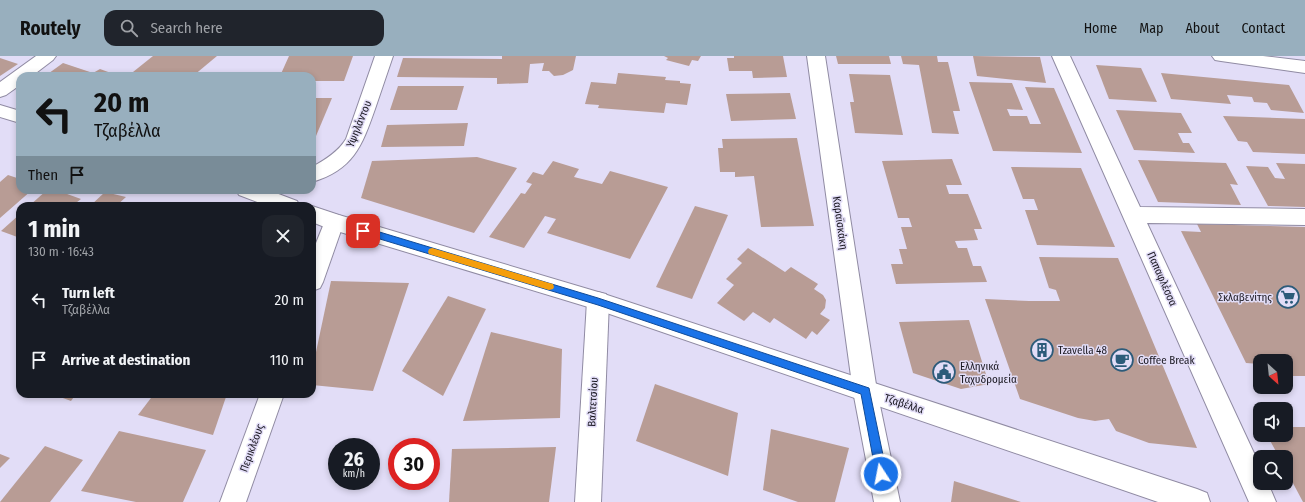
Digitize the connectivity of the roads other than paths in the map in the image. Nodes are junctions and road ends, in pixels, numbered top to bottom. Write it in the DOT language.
graph roads {
  1 [pos="47,56"];
  2 [pos="384,56"];
  3 [pos="816,56"];
  4 [pos="1061,56"];
  5 [pos="1220,56"];
  6 [pos="1305,67"];
  7 [pos="25,72"];
  8 [pos="16,78"];
  9 [pos="0,90"];
  10 [pos="0,111"];
  11 [pos="16,116"];
  12 [pos="316,173"];
  13 [pos="257,194"];
  14 [pos="279,202"];
  15 [pos="316,215"];
  16 [pos="1133,215"];
  17 [pos="1305,218"];
  18 [pos="334,222"];
  19 [pos="316,271"];
  20 [pos="598,301"];
  21 [pos="865,391"];
  22 [pos="271,398"];
  23 [pos="233,502"];
  24 [pos="588,502"];
  25 [pos="887,502"];
  26 [pos="1197,502"];
  27 [pos="1263,502"];
  1 -- 7 [label="street"];
  2 -- 12 [label="street, Υψηλάντου"];
  3 -- 21 [label="street, Καραϊσκάκη"];
  4 -- 16 [label="street, Παπαφλέσσα"];
  5 -- 6 [label="street"];
  8 -- 9 [label="street"];
  10 -- 11 [label="street"];
  13 -- 14 [label="street"];
  15 -- 18 [label="street, Τζαβέλλα"];
  16 -- 17 [label="street"];
  16 -- 27 [label="street, Παπαφλέσσα"];
  18 -- 19 [label="street"];
  18 -- 20 [label="street, Τζαβέλλα"];
  20 -- 21 [label="street, Τζαβέλλα"];
  20 -- 24 [label="street, Βαλτετσίου"];
  21 -- 25 [label="street, Καραϊσκάκη"];
  21 -- 26 [label="street, Τζαβέλλα"];
  22 -- 23 [label="street, Περικλέους"];
}
